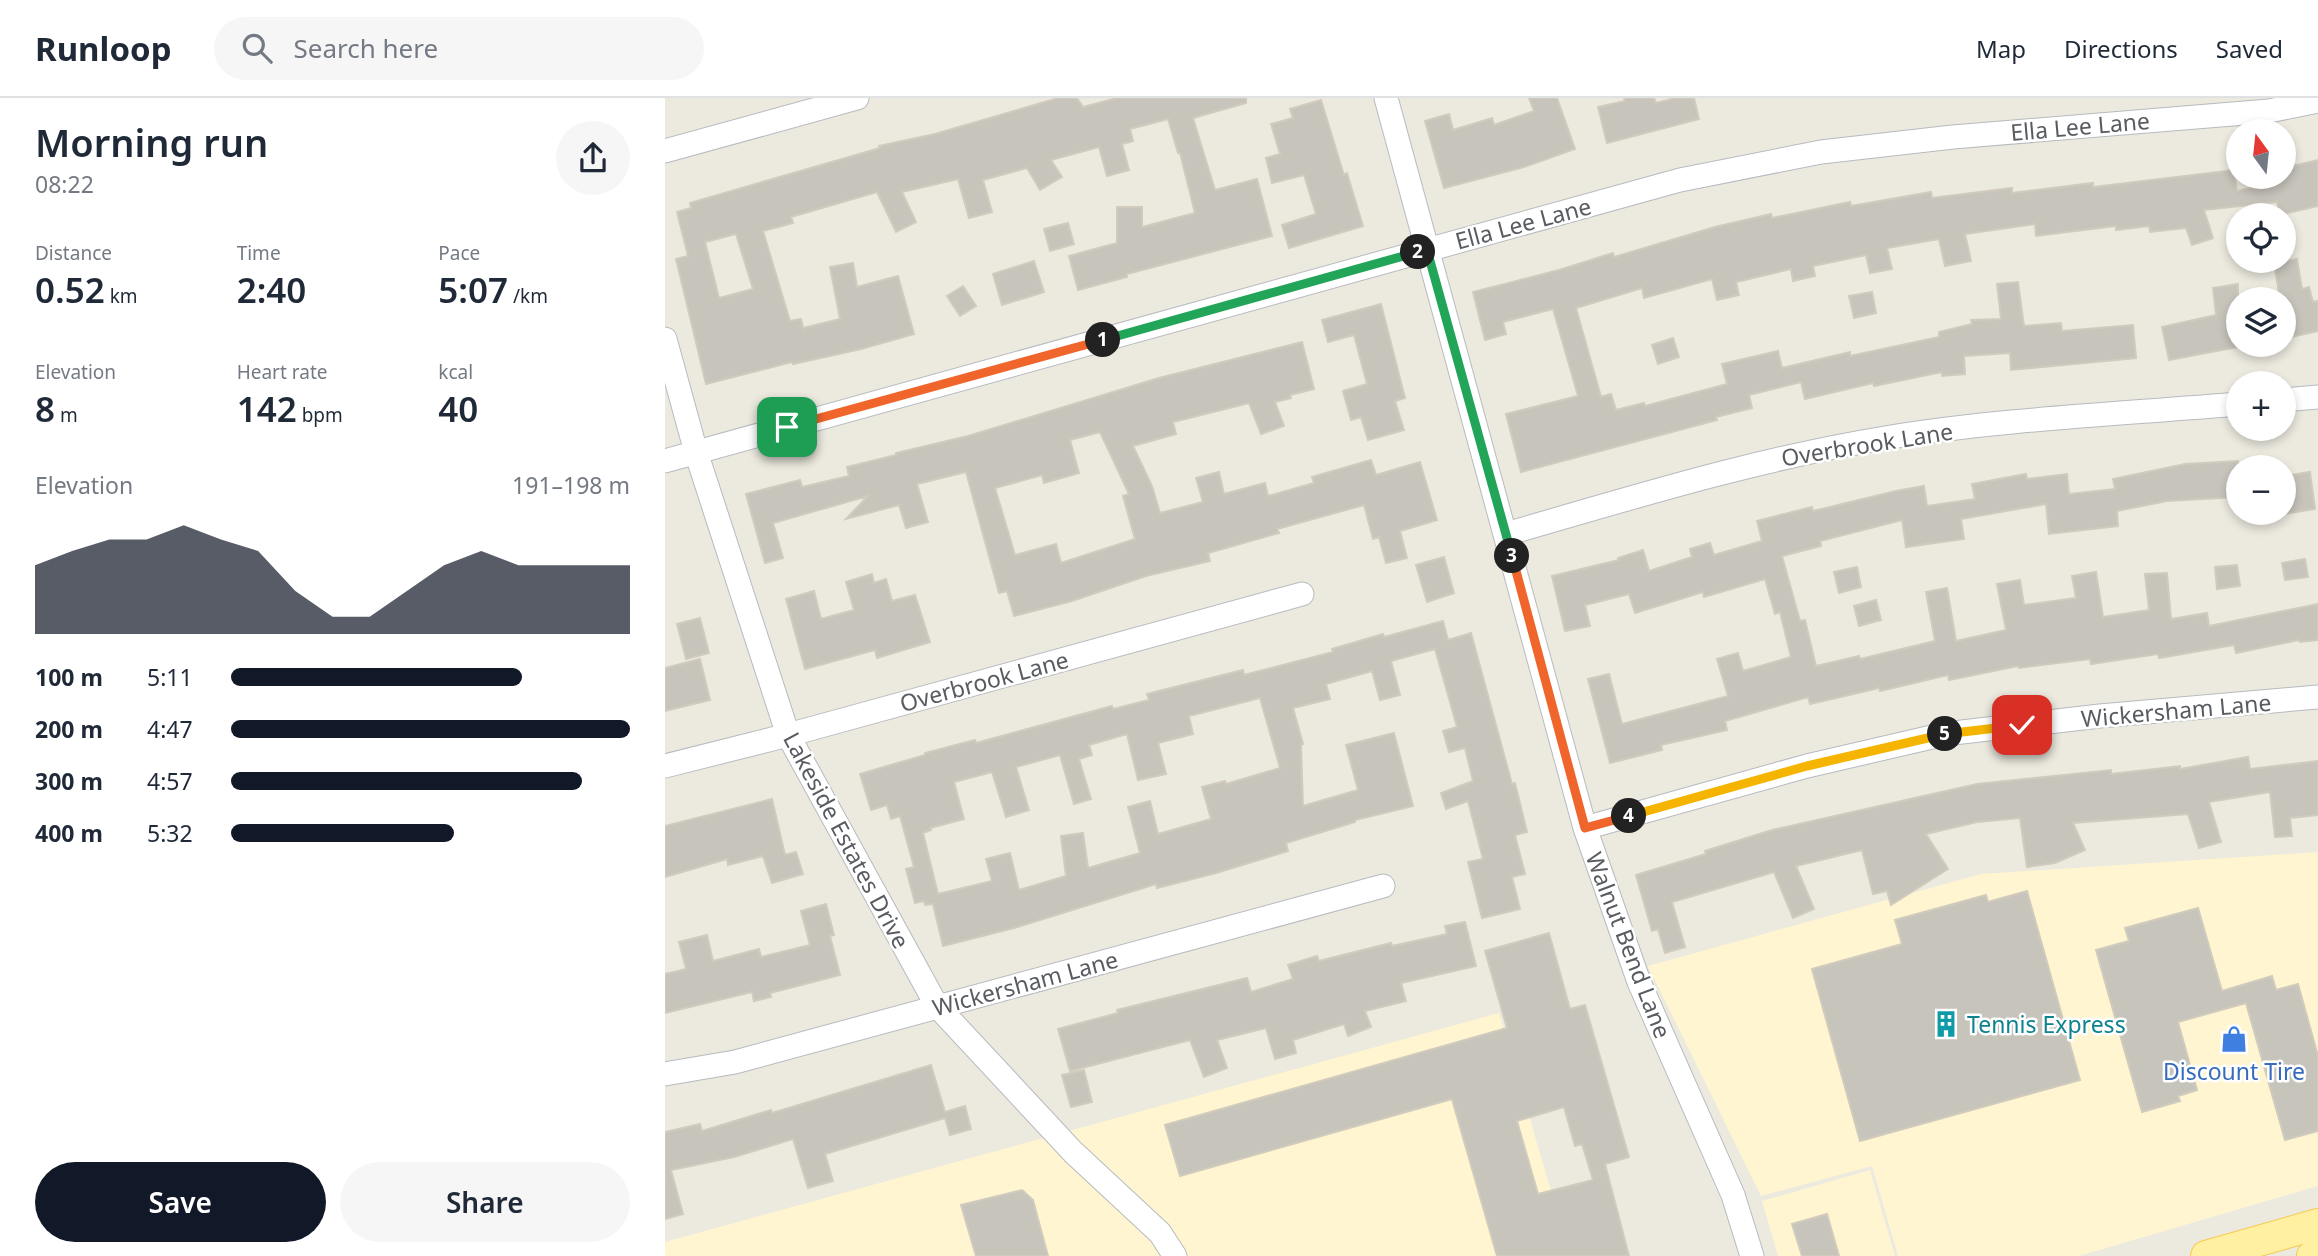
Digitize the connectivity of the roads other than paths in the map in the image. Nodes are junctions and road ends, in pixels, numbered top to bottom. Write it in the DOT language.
graph roads {
  1 [pos="857,98"];
  2 [pos="1386,98"];
  3 [pos="2318,101"];
  4 [pos="665,151"];
  5 [pos="1427,250"];
  6 [pos="665,339"];
  7 [pos="2318,397"];
  8 [pos="2296,399"];
  9 [pos="2226,405"];
  10 [pos="696,452"];
  11 [pos="665,461"];
  12 [pos="1506,534"];
  13 [pos="1302,594"];
  14 [pos="2318,698"];
  15 [pos="788,735"];
  16 [pos="665,766"];
  17 [pos="1585,828"];
  18 [pos="1383,886"];
  19 [pos="937,1006"];
  20 [pos="665,1074"];
  21 [pos="2318,1224"];
  22 [pos="2318,1252"];
  23 [pos="1175,1256"];
  24 [pos="1752,1256"];
  25 [pos="2206,1256"];
  26 [pos="2312,1256"];
  1 -- 4 [label="street"];
  2 -- 5 [label="street, Walnut Bend Lane"];
  3 -- 5 [label="street, Ella Lee Lane"];
  5 -- 10 [label="street, Ella Lee Lane"];
  5 -- 12 [label="street, Walnut Bend Lane"];
  6 -- 10 [label="street, Lakeside Estates Drive"];
  7 -- 8 [label="street"];
  9 -- 12 [label="street, Overbrook Lane"];
  10 -- 11 [label="street, Ella Lee Lane"];
  10 -- 15 [label="street, Lakeside Estates Drive"];
  12 -- 17 [label="street, Walnut Bend Lane"];
  13 -- 15 [label="street, Overbrook Lane"];
  14 -- 17 [label="street, Wickersham Lane"];
  15 -- 16 [label="street, Overbrook Lane"];
  15 -- 19 [label="street, Lakeside Estates Drive"];
  17 -- 24 [label="street, Walnut Bend Lane"];
  18 -- 19 [label="street, Wickersham Lane"];
  19 -- 20 [label="street, Wickersham Lane"];
  19 -- 23 [label="street, Lakeside Estates Drive"];
  21 -- 25 [label="main road"];
  22 -- 26 [label="main road"];
}
